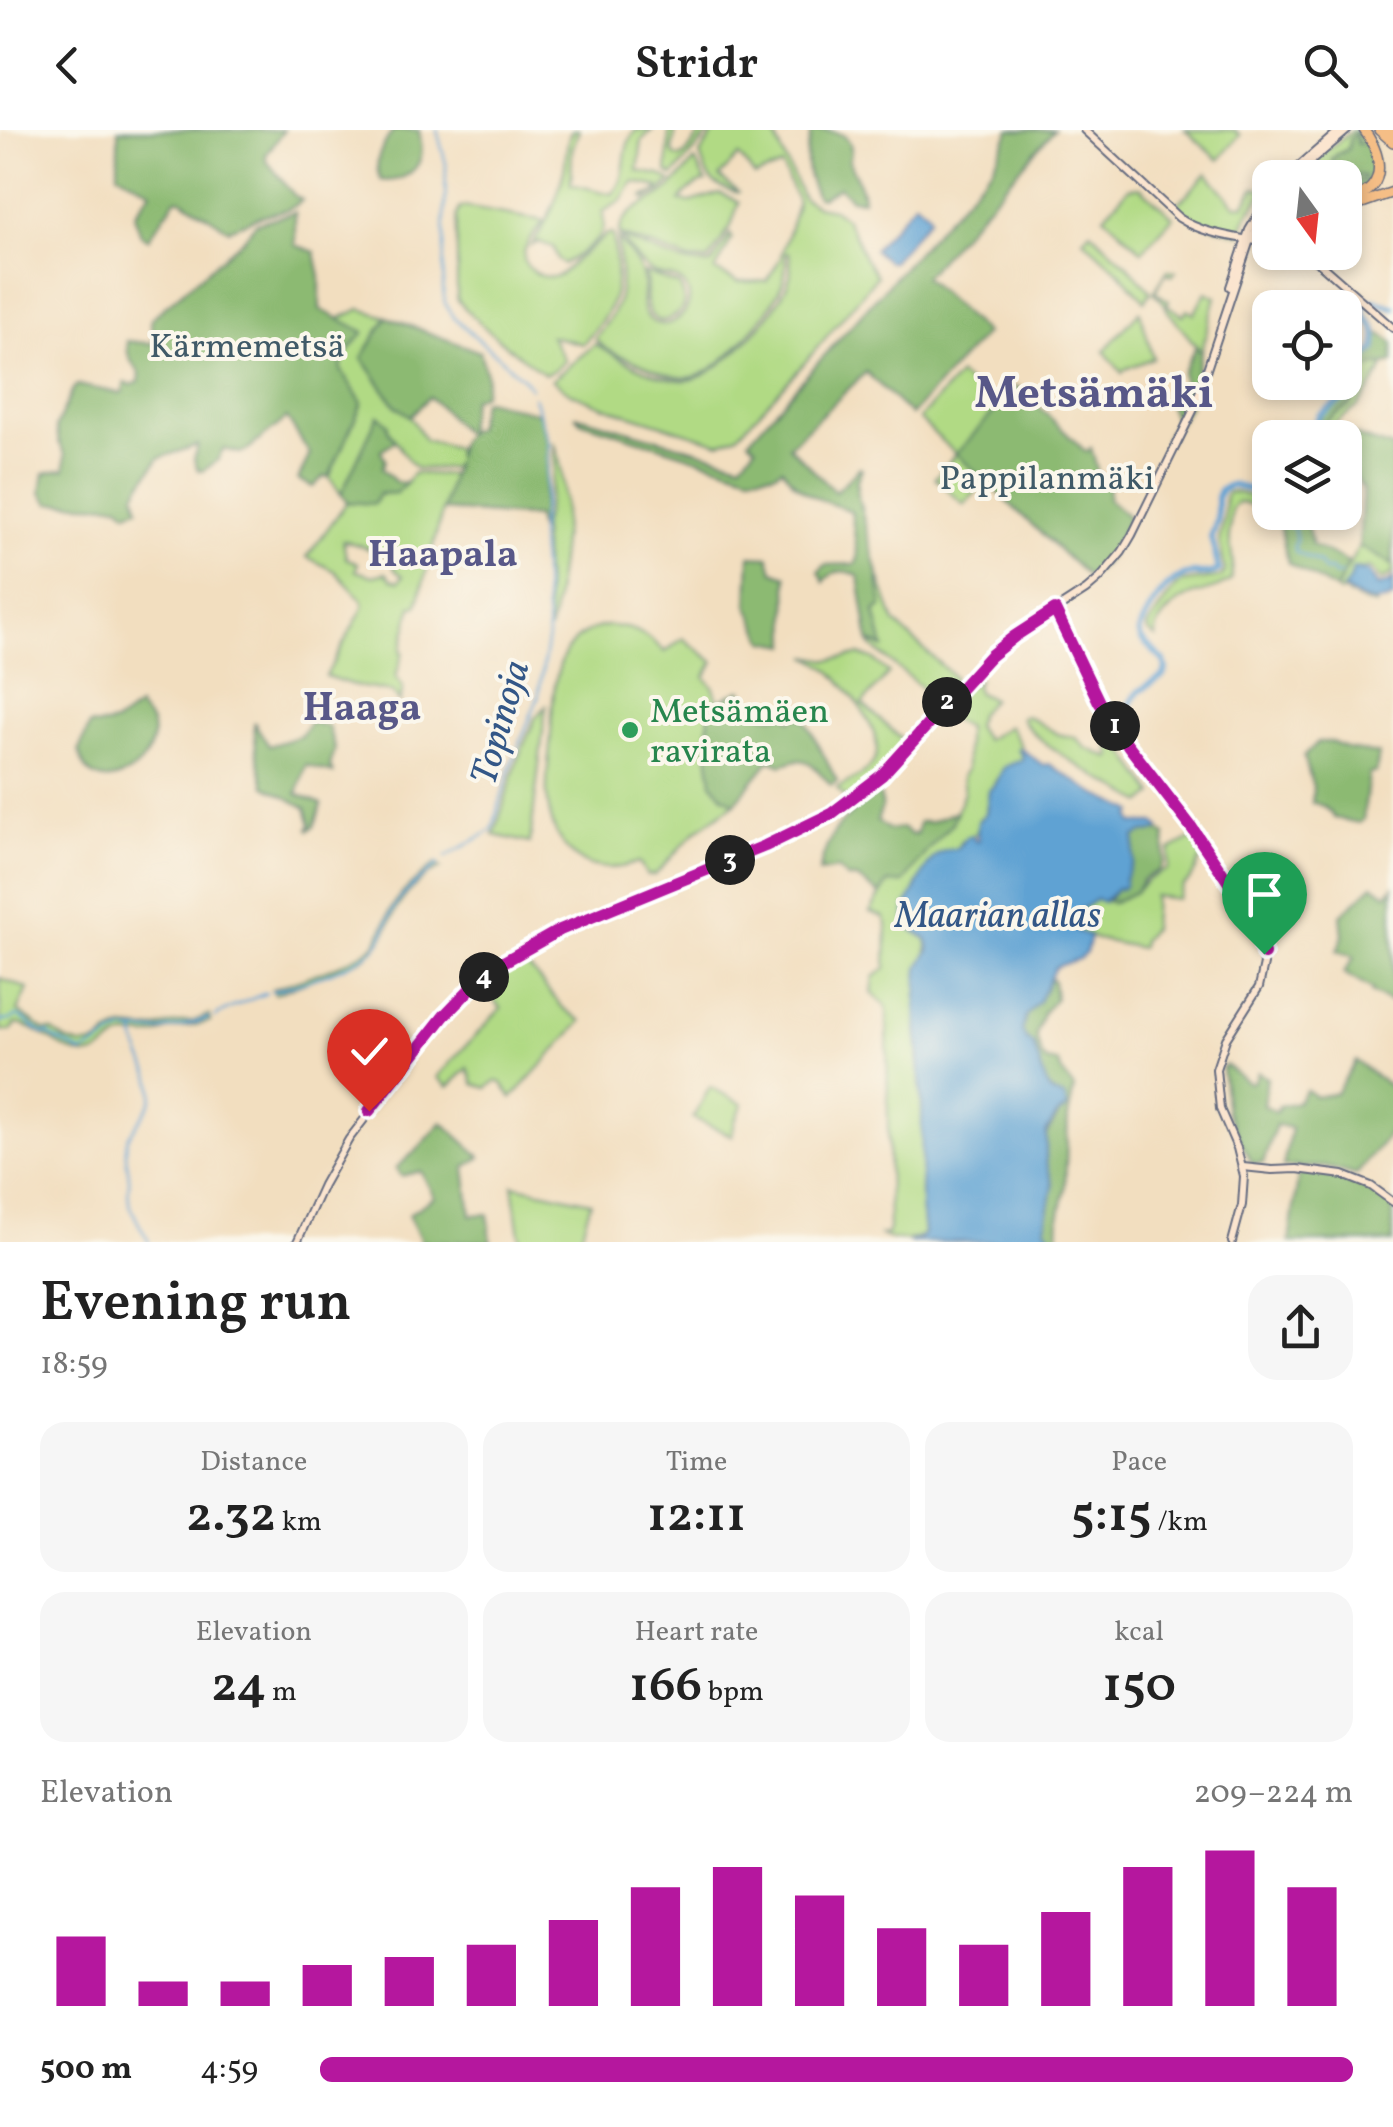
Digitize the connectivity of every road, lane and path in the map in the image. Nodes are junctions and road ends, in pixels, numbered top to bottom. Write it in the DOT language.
graph roads {
  1 [pos="1084,130"];
  2 [pos="1340,130"];
  3 [pos="1348,130"];
  4 [pos="1364,130"];
  5 [pos="1379,130"];
  6 [pos="1393,142"];
  7 [pos="1311,160"];
  8 [pos="1314,160"];
  9 [pos="1393,192"];
  10 [pos="1362,194"];
  11 [pos="1362,203"];
  12 [pos="1252,227"];
  13 [pos="1252,233"];
  14 [pos="1248,240"];
  15 [pos="1252,241"];
  16 [pos="1327,270"];
  17 [pos="1393,328"];
  18 [pos="1055,610"];
  19 [pos="1242,1166"];
  20 [pos="1393,1202"];
  21 [pos="297,1242"];
  22 [pos="1232,1242"];
  1 -- 14 [label="main road"];
  2 -- 7 [label="main road"];
  3 -- 8 [label="main road"];
  4 -- 10 [label="highway"];
  5 -- 6 [label="highway"];
  9 -- 11 [label="highway"];
  12 -- 14 [label="main road"];
  13 -- 14 [label="main road"];
  14 -- 15 [label="main road"];
  14 -- 18 [label="main road"];
  16 -- 17 [label="main road"];
  18 -- 19 [label="main road"];
  18 -- 21 [label="main road"];
  19 -- 20 [label="main road"];
  19 -- 22 [label="main road"];
}
